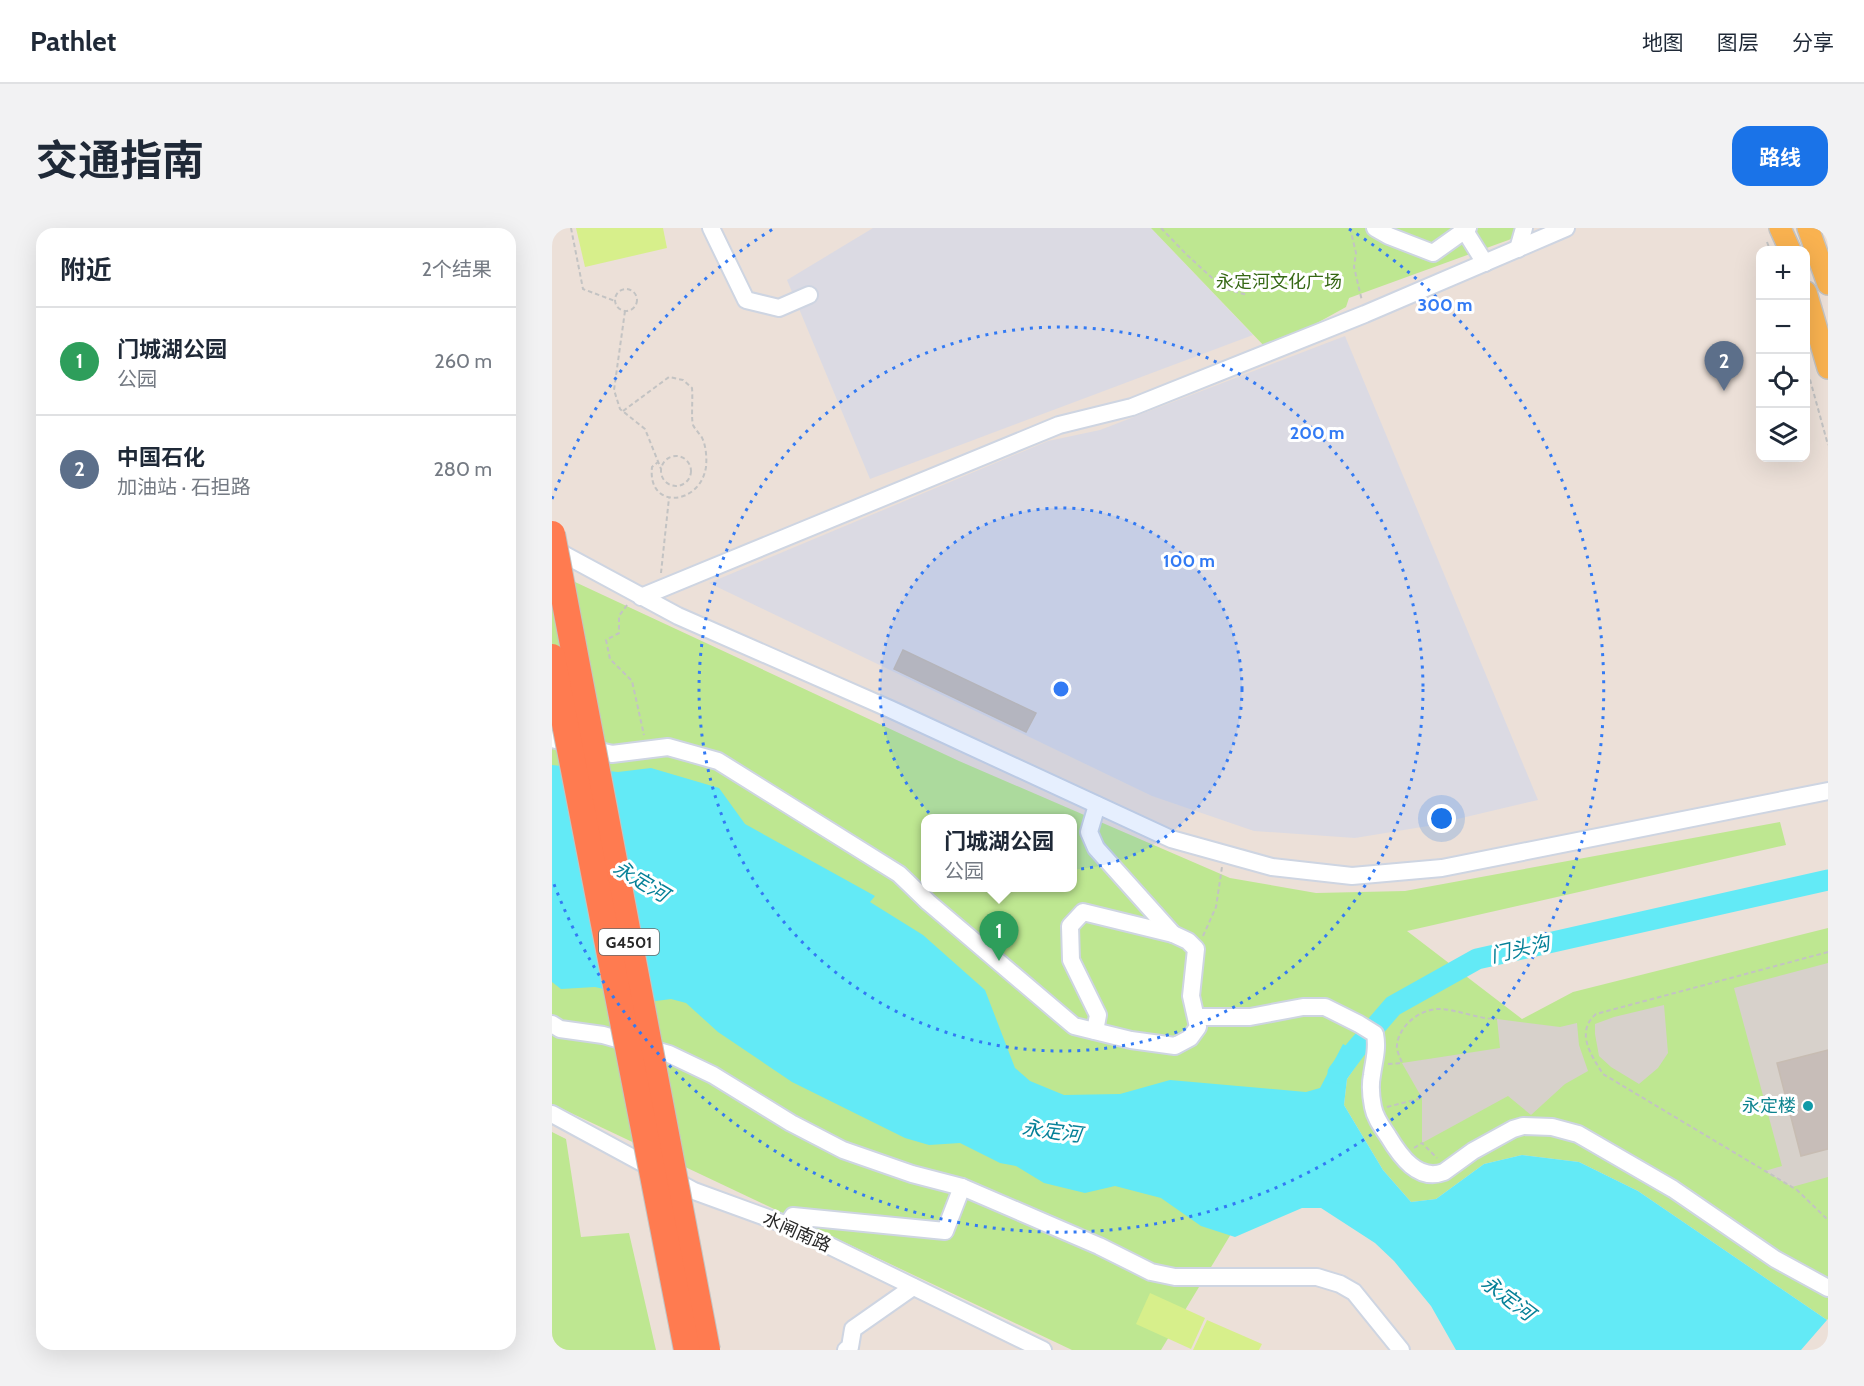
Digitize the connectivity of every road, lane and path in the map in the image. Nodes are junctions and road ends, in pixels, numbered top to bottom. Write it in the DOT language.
graph roads {
  1 [pos="571,228"];
  2 [pos="711,228"];
  3 [pos="1161,228"];
  4 [pos="1350,228"];
  5 [pos="1375,228"];
  6 [pos="1524,228"];
  7 [pos="1566,228"];
  8 [pos="1780,228"];
  9 [pos="1808,228"];
  10 [pos="1466,229"];
  11 [pos="1788,246"];
  12 [pos="1518,249"];
  13 [pos="1485,263"];
  14 [pos="1828,284"];
  15 [pos="809,295"];
  16 [pos="1248,295"];
  17 [pos="1808,300"];
  18 [pos="615,301"];
  19 [pos="625,311"];
  20 [pos="1365,314"];
  21 [pos="1828,368"];
  22 [pos="1810,380"];
  23 [pos="623,411"];
  24 [pos="1828,445"];
  25 [pos="658,462"];
  26 [pos="661,469"];
  27 [pos="669,498"];
  28 [pos="552,534"];
  29 [pos="552,548"];
  30 [pos="659,589"];
  31 [pos="638,595"];
  32 [pos="552,657"];
  33 [pos="552,739"];
  34 [pos="648,749"];
  35 [pos="1828,791"];
  36 [pos="1097,805"];
  37 [pos="1222,854"];
  38 [pos="1173,934"];
  39 [pos="1196,949"];
  40 [pos="1828,952"];
  41 [pos="1197,1017"];
  42 [pos="1497,1019"];
  43 [pos="552,1024"];
  44 [pos="1095,1031"];
  45 [pos="1402,1063"];
  46 [pos="1422,1098"];
  47 [pos="1374,1110"];
  48 [pos="552,1114"];
  49 [pos="1422,1143"];
  50 [pos="1458,1162"];
  51 [pos="962,1188"];
  52 [pos="1828,1220"];
  53 [pos="787,1226"];
  54 [pos="913,1287"];
  55 [pos="1828,1288"];
  56 [pos="687,1350"];
  57 [pos="707,1350"];
  58 [pos="846,1350"];
  59 [pos="1043,1350"];
  60 [pos="1401,1350"];
  1 -- 18 [label="path"];
  2 -- 15 [label="street"];
  3 -- 16 [label="path"];
  4 -- 20 [label="path"];
  5 -- 10 [label="street"];
  6 -- 12 [label="street"];
  7 -- 12 [label="street"];
  8 -- 11 [label="main road"];
  9 -- 14 [label="main road"];
  10 -- 13 [label="street"];
  12 -- 13 [label="street"];
  13 -- 20 [label="street"];
  17 -- 21 [label="main road"];
  18 -- 19 [label="path"];
  18 -- 19 [label="path"];
  19 -- 23 [label="path"];
  20 -- 30 [label="street"];
  22 -- 24 [label="path"];
  23 -- 25 [label="path"];
  23 -- 27 [label="path"];
  25 -- 26 [label="path"];
  25 -- 27 [label="path"];
  26 -- 26 [label="path"];
  27 -- 30 [label="path"];
  28 -- 57 [label="highway, G4501, bridge"];
  29 -- 31 [label="street"];
  30 -- 31 [label="street"];
  31 -- 34 [label="path"];
  31 -- 36 [label="street"];
  32 -- 56 [label="highway, G4501, bridge"];
  33 -- 34 [label="street"];
  34 -- 44 [label="street"];
  35 -- 37 [label="street"];
  36 -- 37 [label="street"];
  36 -- 38 [label="street"];
  37 -- 39 [label="path"];
  38 -- 39 [label="street"];
  38 -- 44 [label="street"];
  39 -- 41 [label="street"];
  40 -- 52 [label="path"];
  41 -- 44 [label="street"];
  41 -- 47 [label="street"];
  42 -- 45 [label="path"];
  43 -- 51 [label="street"];
  46 -- 47 [label="path"];
  47 -- 50 [label="street"];
  48 -- 53 [label="street, 水闸南路"];
  49 -- 50 [label="path"];
  50 -- 55 [label="street"];
  51 -- 53 [label="street"];
  51 -- 60 [label="street"];
  53 -- 54 [label="street, 水闸南路"];
  54 -- 58 [label="street"];
  54 -- 59 [label="street, 水闸南路"];
}
